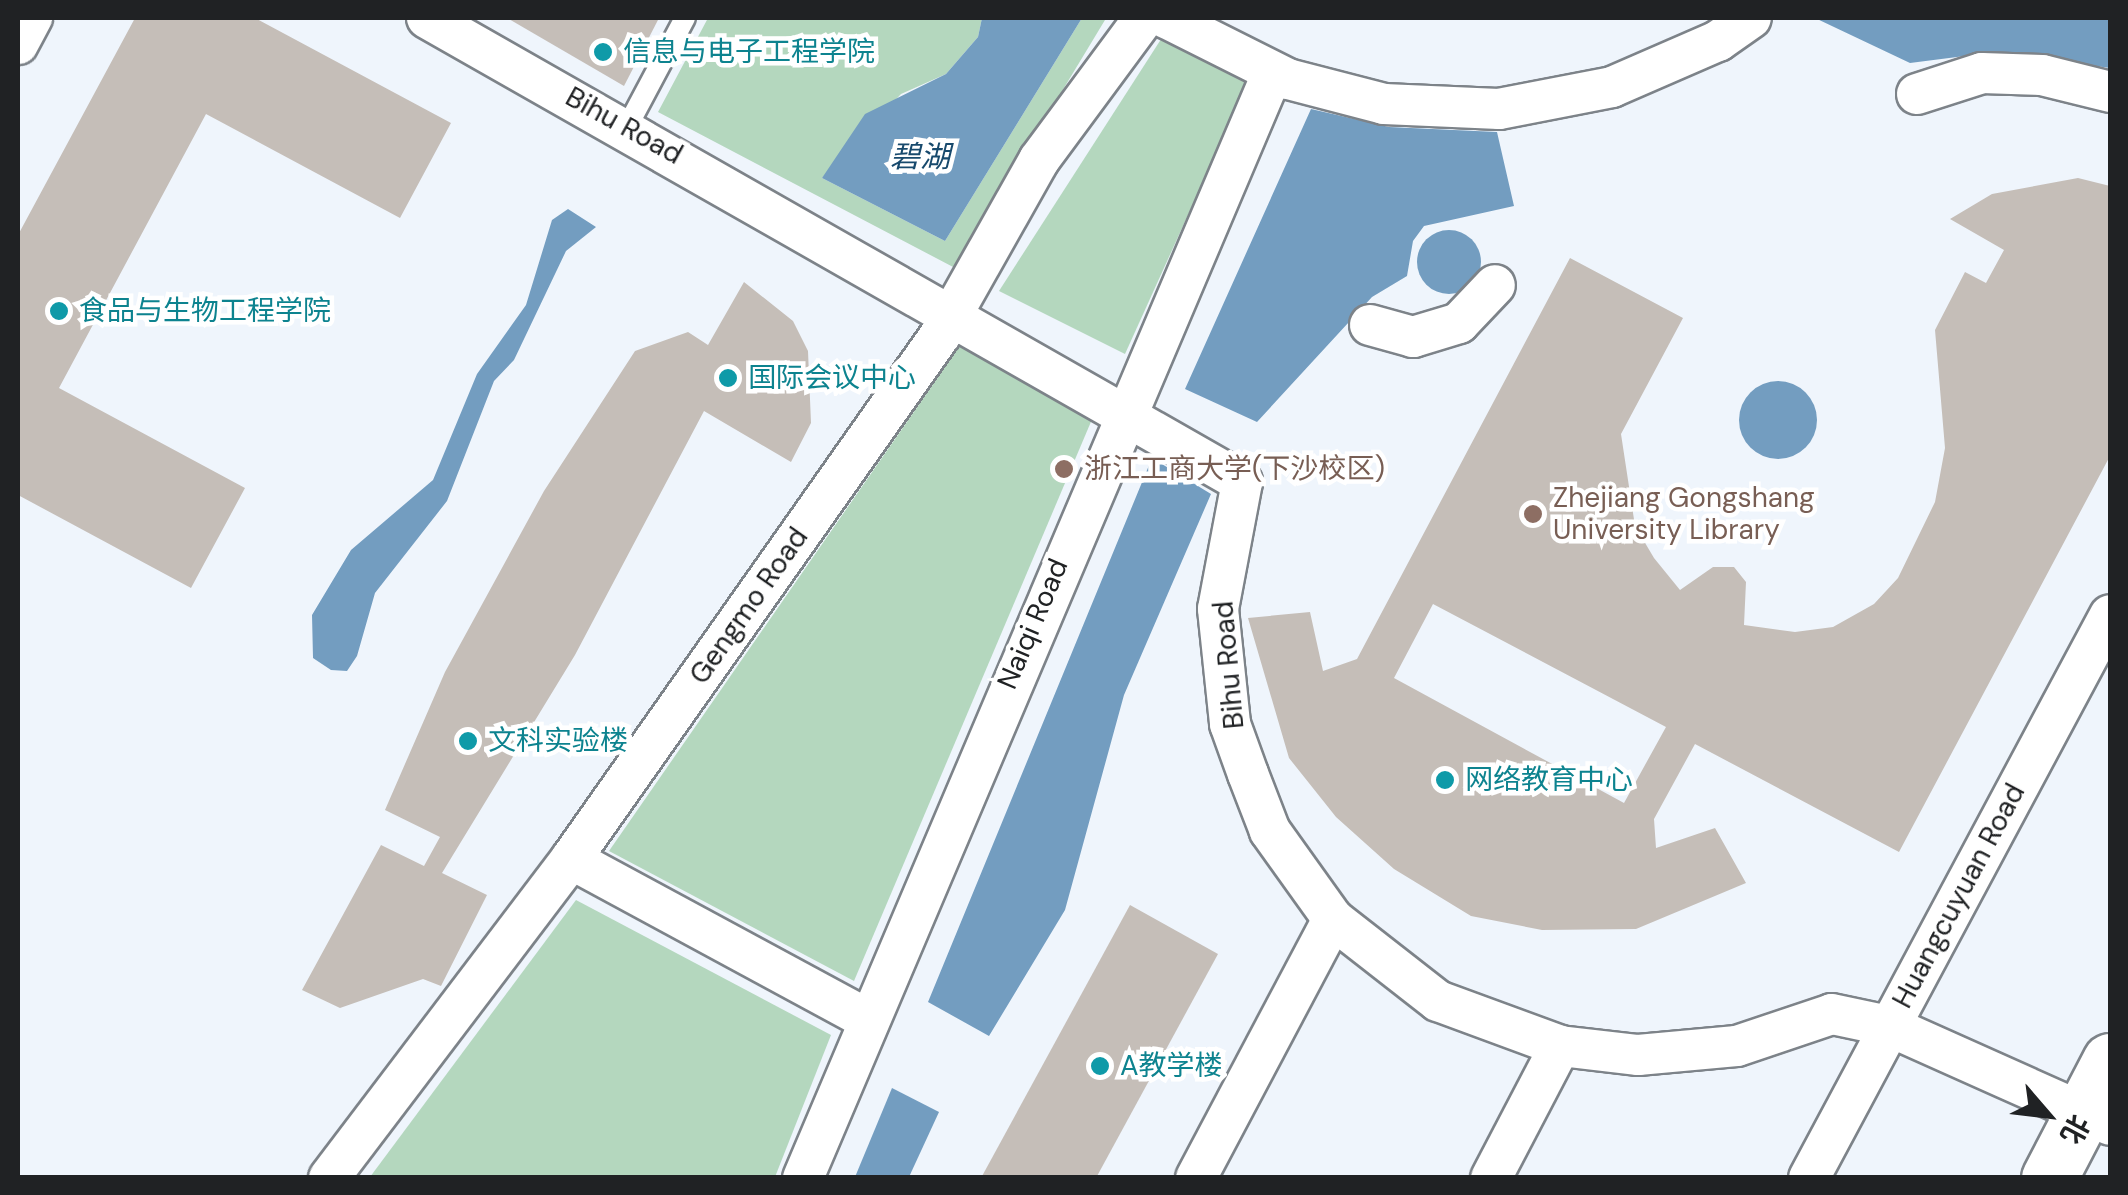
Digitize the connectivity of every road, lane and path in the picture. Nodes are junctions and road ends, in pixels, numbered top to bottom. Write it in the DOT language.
graph roads {
  1 [pos="32,18"];
  2 [pos="428,18"];
  3 [pos="685,18"];
  4 [pos="1144,18"];
  5 [pos="1166,18"];
  6 [pos="1750,18"];
  7 [pos="18,44"];
  8 [pos="1272,74"];
  9 [pos="2110,92"];
  10 [pos="1917,94"];
  11 [pos="627,127"];
  12 [pos="1495,286"];
  13 [pos="955,314"];
  14 [pos="1370,325"];
  15 [pos="1124,409"];
  16 [pos="2110,614"];
  17 [pos="571,859"];
  18 [pos="1333,919"];
  19 [pos="866,1018"];
  20 [pos="1889,1026"];
  21 [pos="1560,1046"];
  22 [pos="2110,1061"];
  23 [pos="2098,1119"];
  24 [pos="329,1178"];
  25 [pos="804,1178"];
  26 [pos="1196,1178"];
  27 [pos="1492,1178"];
  28 [pos="1809,1178"];
  29 [pos="2049,1178"];
  1 -- 7 [label="street"];
  2 -- 11 [label="street, Bihu Road"];
  3 -- 11 [label="lane"];
  4 -- 13 [label="street, Gengmo Road"];
  5 -- 8 [label="street"];
  6 -- 8 [label="street"];
  8 -- 15 [label="street, Naiqi Road"];
  9 -- 10 [label="street"];
  11 -- 13 [label="street, Bihu Road"];
  12 -- 14 [label="street"];
  13 -- 15 [label="street, Bihu Road"];
  13 -- 17 [label="street, Gengmo Road"];
  15 -- 18 [label="street, Bihu Road"];
  15 -- 19 [label="street, Naiqi Road"];
  16 -- 20 [label="street, Huangcuyuan Road"];
  17 -- 19 [label="street"];
  17 -- 24 [label="street, Gengmo Road"];
  18 -- 21 [label="street, Bihu Road"];
  18 -- 26 [label="street"];
  19 -- 25 [label="street, Naiqi Road"];
  20 -- 21 [label="street, Bihu Road"];
  20 -- 23 [label="street, Bihu Road"];
  20 -- 28 [label="street, Huangcuyuan Road"];
  21 -- 27 [label="street"];
  22 -- 23 [label="main road"];
  23 -- 29 [label="main road"];
}
